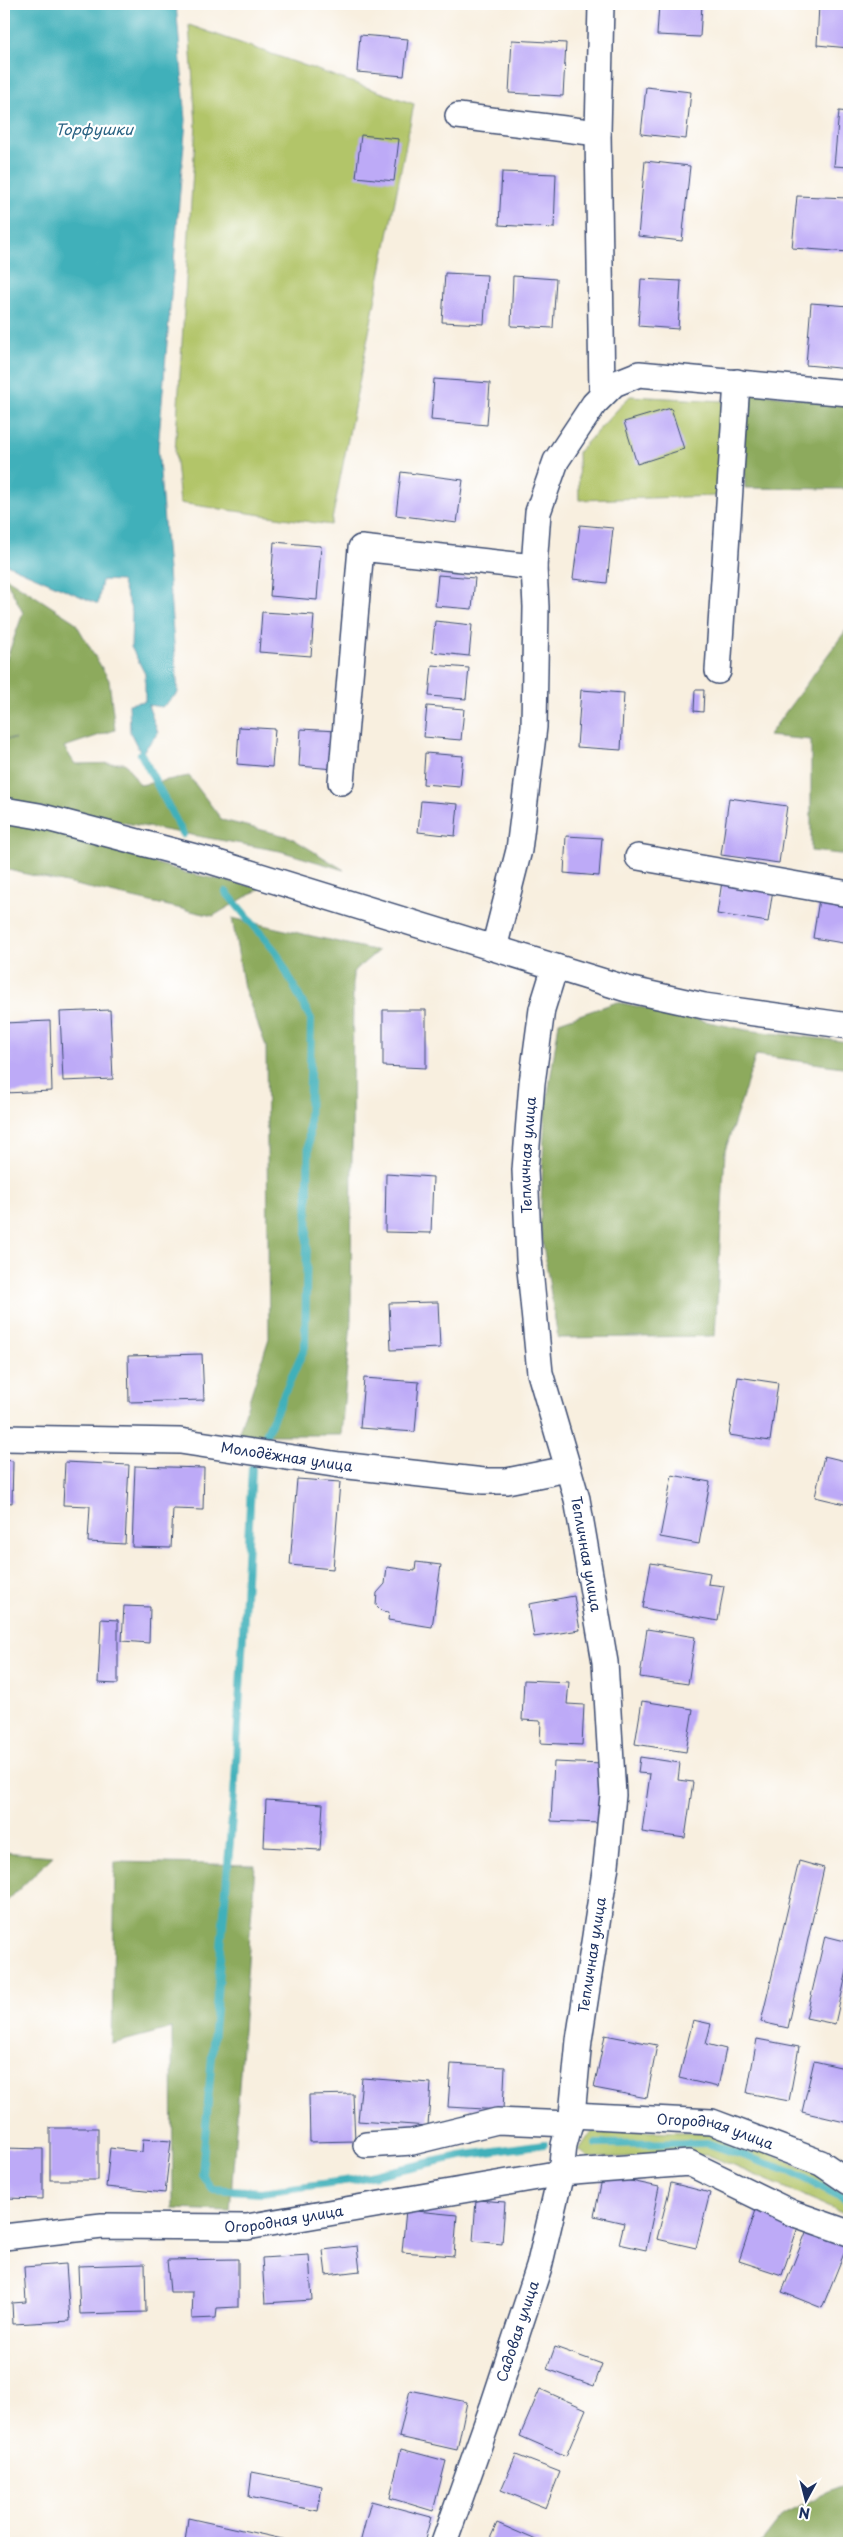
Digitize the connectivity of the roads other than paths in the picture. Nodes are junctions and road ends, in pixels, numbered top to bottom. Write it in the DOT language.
graph roads {
  1 [pos="601,4"];
  2 [pos="458,116"];
  3 [pos="598,133"];
  4 [pos="736,382"];
  5 [pos="602,393"];
  6 [pos="849,394"];
  7 [pos="534,567"];
  8 [pos="718,672"];
  9 [pos="341,782"];
  10 [pos="4,810"];
  11 [pos="638,857"];
  12 [pos="849,894"];
  13 [pos="494,948"];
  14 [pos="555,967"];
  15 [pos="849,1026"];
  16 [pos="4,1438"];
  17 [pos="567,1469"];
  18 [pos="571,2119"];
  19 [pos="366,2144"];
  20 [pos="561,2173"];
  21 [pos="849,2182"];
  22 [pos="849,2233"];
  23 [pos="4,2237"];
  24 [pos="444,2543"];
  1 -- 3 [label="street"];
  2 -- 3 [label="street"];
  3 -- 5 [label="street"];
  4 -- 5 [label="street"];
  4 -- 6 [label="street"];
  4 -- 8 [label="street"];
  5 -- 7 [label="street"];
  7 -- 9 [label="street"];
  7 -- 13 [label="street"];
  10 -- 13 [label="street"];
  11 -- 12 [label="street"];
  13 -- 14 [label="street"];
  14 -- 15 [label="street"];
  14 -- 17 [label="street, Тепличная улица"];
  16 -- 17 [label="street, Молодёжная улица"];
  17 -- 18 [label="street, Тепличная улица"];
  18 -- 19 [label="street, Огородная улица"];
  18 -- 20 [label="street, Садовая улица"];
  18 -- 21 [label="street, Огородная улица"];
  20 -- 22 [label="street, Огородная улица"];
  20 -- 23 [label="street, Огородная улица"];
  20 -- 24 [label="street, Садовая улица"];
}
